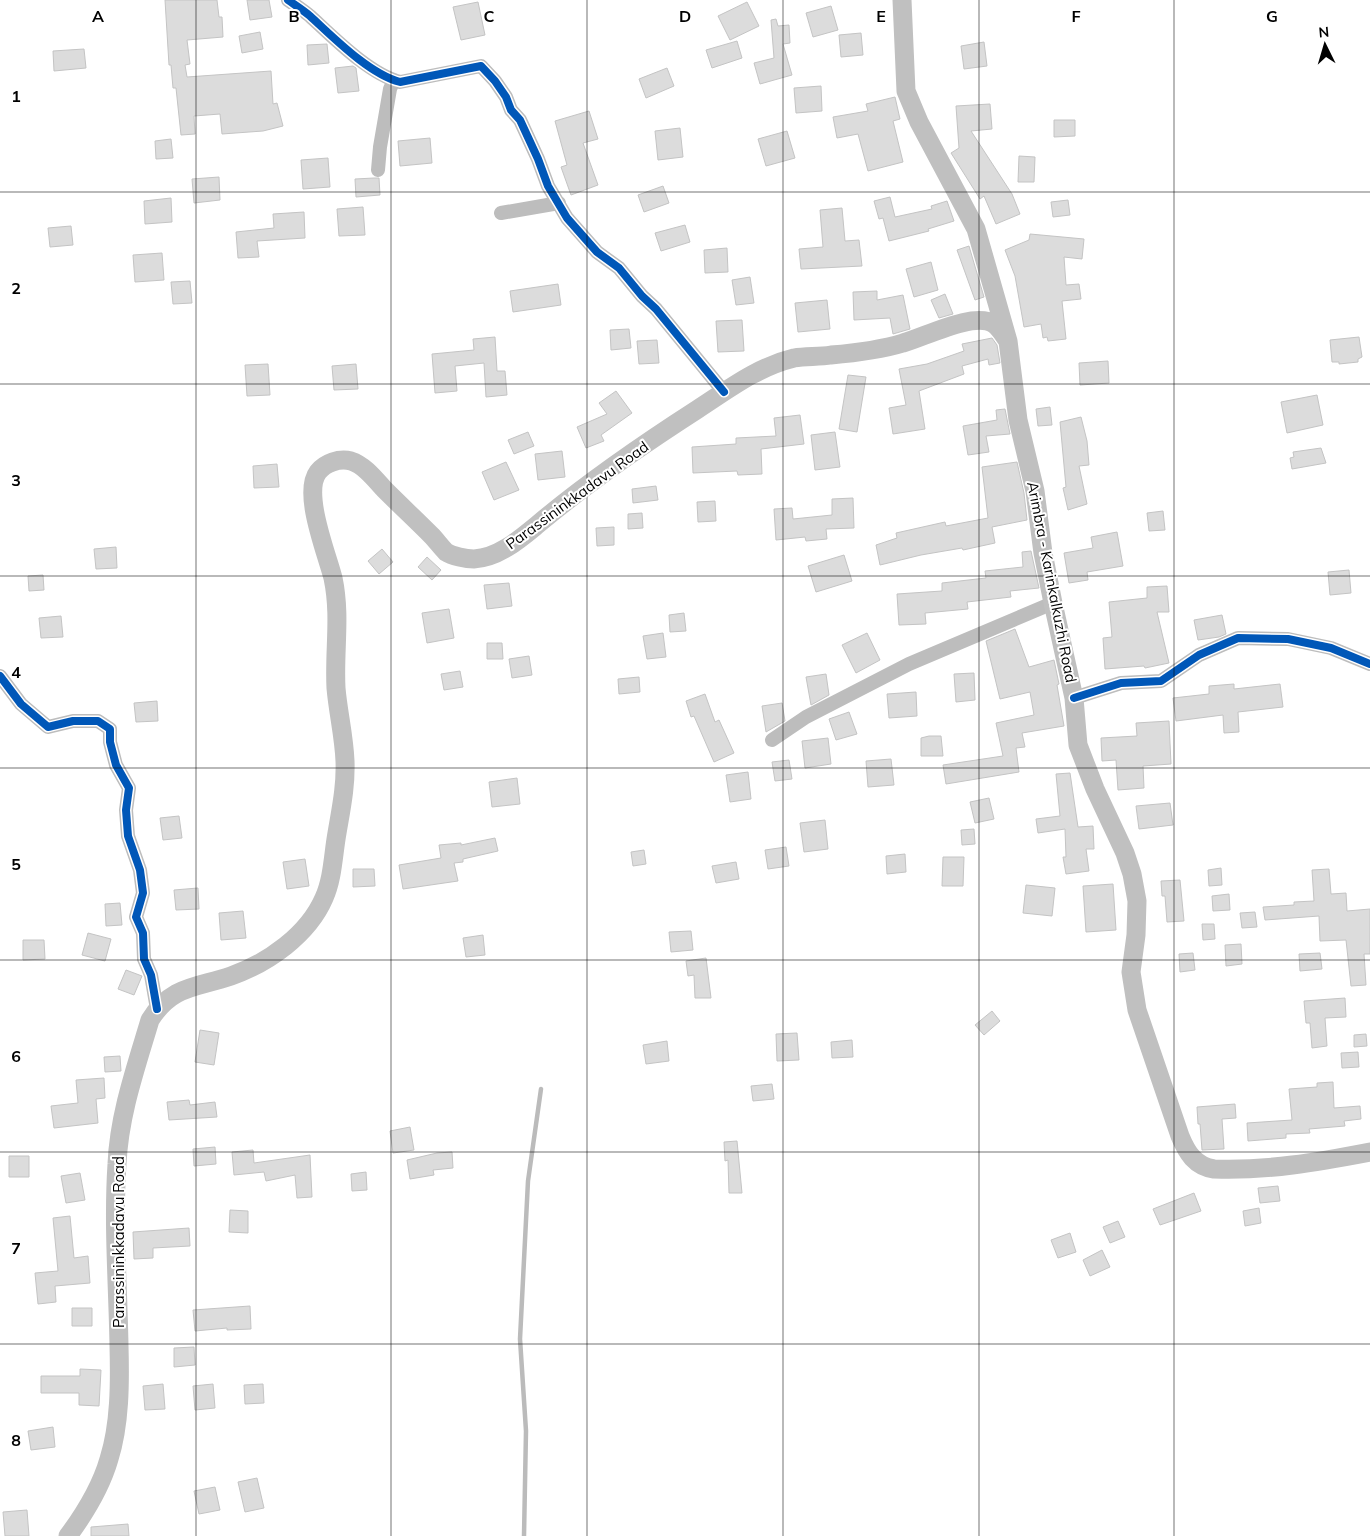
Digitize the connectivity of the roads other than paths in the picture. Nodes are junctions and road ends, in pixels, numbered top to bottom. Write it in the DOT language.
graph roads {
  1 [pos="288,0"];
  2 [pos="902,0"];
  3 [pos="394,80"];
  4 [pos="378,170"];
  5 [pos="559,203"];
  6 [pos="501,212"];
  7 [pos="1008,342"];
  8 [pos="724,392"];
  9 [pos="1053,603"];
  10 [pos="1370,664"];
  11 [pos="0,676"];
  12 [pos="1074,698"];
  13 [pos="772,740"];
  14 [pos="157,1009"];
  15 [pos="1370,1152"];
  16 [pos="68,1536"];
  1 -- 3 [label="street"];
  2 -- 7 [label="main road, Arimbra - Karinkalkuzhi Road"];
  3 -- 4 [label="street"];
  3 -- 5 [label="street"];
  5 -- 6 [label="street"];
  5 -- 8 [label="street"];
  7 -- 8 [label="main road, Parassininkkadavu Road"];
  7 -- 9 [label="main road, Arimbra - Karinkalkuzhi Road"];
  8 -- 14 [label="main road, Parassininkkadavu Road"];
  9 -- 12 [label="main road, Arimbra - Karinkalkuzhi Road"];
  9 -- 13 [label="street"];
  10 -- 12 [label="street"];
  11 -- 14 [label="street"];
  12 -- 15 [label="main road, Arimbra - Karinkalkuzhi Road"];
  14 -- 16 [label="main road, Parassininkkadavu Road"];
}
